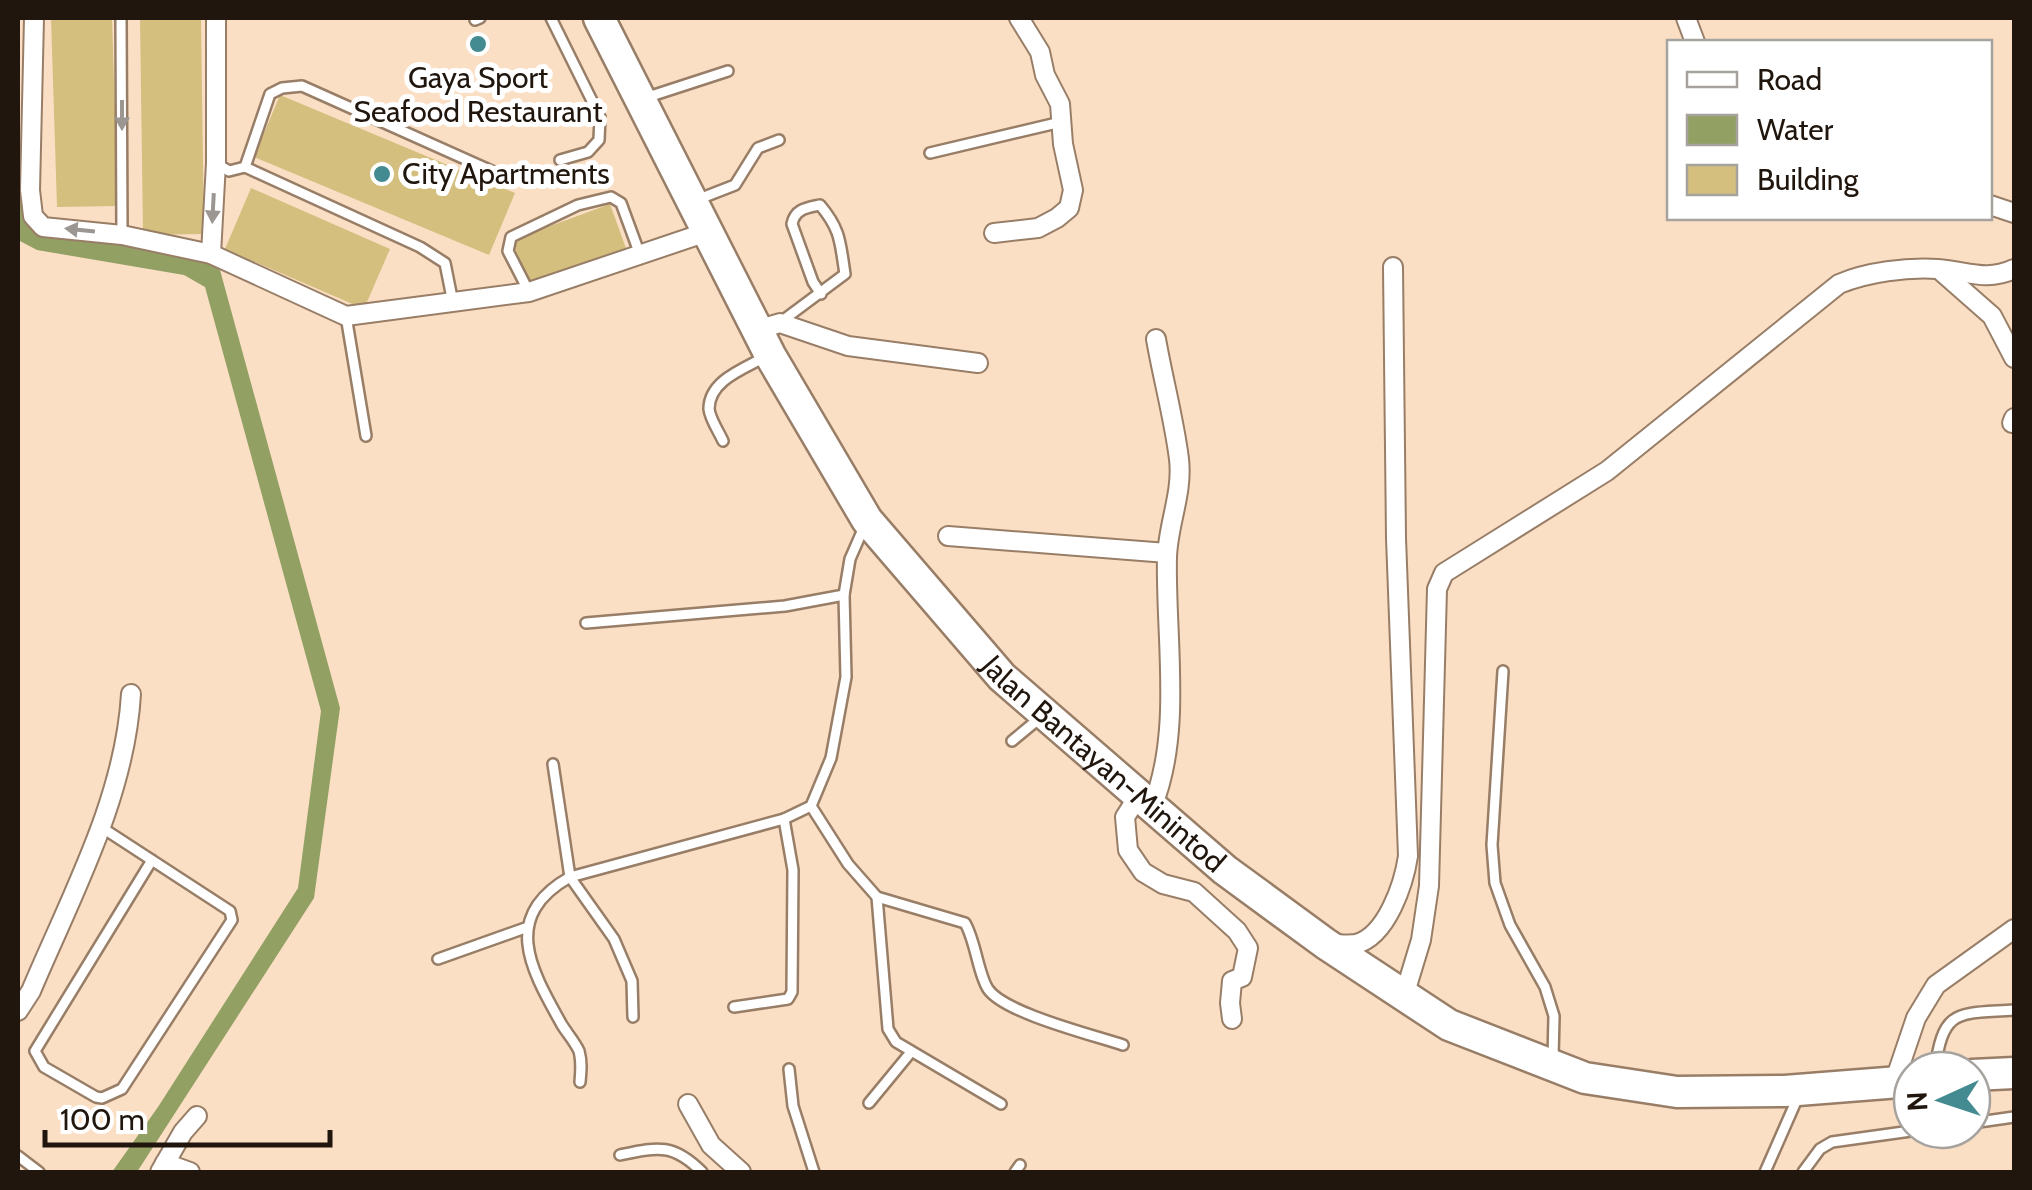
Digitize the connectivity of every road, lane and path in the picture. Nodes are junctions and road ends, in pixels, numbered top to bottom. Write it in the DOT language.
graph roads {
  1 [pos="34,18"];
  2 [pos="122,18"];
  3 [pos="216,18"];
  4 [pos="551,18"];
  5 [pos="598,18"];
  6 [pos="1019,18"];
  7 [pos="728,71"];
  8 [pos="640,100"];
  9 [pos="1061,122"];
  10 [pos="779,140"];
  11 [pos="930,152"];
  12 [pos="560,160"];
  13 [pos="216,163"];
  14 [pos="245,168"];
  15 [pos="512,180"];
  16 [pos="692,201"];
  17 [pos="707,232"];
  18 [pos="994,233"];
  19 [pos="122,234"];
  20 [pos="639,252"];
  21 [pos="211,254"];
  22 [pos="1393,268"];
  23 [pos="1938,269"];
  24 [pos="2010,276"];
  25 [pos="529,292"];
  26 [pos="821,294"];
  27 [pos="453,303"];
  28 [pos="346,316"];
  29 [pos="769,336"];
  30 [pos="1156,339"];
  31 [pos="2014,358"];
  32 [pos="978,362"];
  33 [pos="366,436"];
  34 [pos="723,441"];
  35 [pos="866,520"];
  36 [pos="948,536"];
  37 [pos="1168,553"];
  38 [pos="844,596"];
  39 [pos="586,623"];
  40 [pos="1503,671"];
  41 [pos="131,694"];
  42 [pos="1043,715"];
  43 [pos="1012,741"];
  44 [pos="553,764"];
  45 [pos="1145,801"];
  46 [pos="812,806"];
  47 [pos="784,819"];
  48 [pos="101,827"];
  49 [pos="152,860"];
  50 [pos="570,877"];
  51 [pos="877,897"];
  52 [pos="528,927"];
  53 [pos="2014,929"];
  54 [pos="1326,944"];
  55 [pos="438,958"];
  56 [pos="1404,996"];
  57 [pos="19,1003"];
  58 [pos="734,1007"];
  59 [pos="2014,1010"];
  60 [pos="632,1017"];
  61 [pos="1232,1019"];
  62 [pos="1123,1045"];
  63 [pos="1910,1050"];
  64 [pos="1937,1050"];
  65 [pos="912,1052"];
  66 [pos="1553,1067"];
  67 [pos="789,1069"];
  68 [pos="580,1082"];
  69 [pos="1892,1083"];
  70 [pos="1801,1090"];
  71 [pos="870,1103"];
  72 [pos="688,1104"];
  73 [pos="1001,1104"];
  74 [pos="197,1116"];
  75 [pos="1892,1134"];
  76 [pos="620,1155"];
  77 [pos="18,1156"];
  78 [pos="162,1168"];
  79 [pos="39,1172"];
  80 [pos="190,1172"];
  81 [pos="702,1172"];
  82 [pos="741,1172"];
  83 [pos="814,1172"];
  84 [pos="1765,1172"];
  85 [pos="1803,1172"];
  19 -- 1 [label="street, one-way"];
  2 -- 19 [label="lane, one-way"];
  3 -- 13 [label="street"];
  4 -- 12 [label="lane"];
  5 -- 8 [label="main road, Jalan Bantayan-Minintod"];
  6 -- 9 [label="street"];
  7 -- 8 [label="lane"];
  8 -- 16 [label="main road, Jalan Bantayan-Minintod"];
  9 -- 11 [label="lane"];
  9 -- 18 [label="street"];
  10 -- 16 [label="lane"];
  13 -- 14 [label="lane"];
  13 -- 21 [label="street, one-way"];
  14 -- 15 [label="lane"];
  14 -- 27 [label="lane"];
  16 -- 17 [label="main road, Jalan Bantayan-Minintod"];
  17 -- 20 [label="street"];
  17 -- 29 [label="main road, Jalan Bantayan-Minintod"];
  19 -- 21 [label="street"];
  20 -- 25 [label="street"];
  20 -- 25 [label="lane"];
  21 -- 28 [label="street"];
  22 -- 54 [label="street"];
  23 -- 24 [label="street"];
  23 -- 31 [label="street"];
  23 -- 56 [label="street"];
  25 -- 27 [label="street"];
  26 -- 26 [label="lane"];
  26 -- 29 [label="lane"];
  27 -- 28 [label="street"];
  28 -- 33 [label="lane"];
  29 -- 32 [label="street"];
  29 -- 34 [label="lane"];
  29 -- 35 [label="main road, Jalan Bantayan-Minintod"];
  30 -- 37 [label="street"];
  35 -- 38 [label="lane"];
  35 -- 42 [label="main road, Jalan Bantayan-Minintod"];
  36 -- 37 [label="street"];
  37 -- 45 [label="street"];
  38 -- 39 [label="lane"];
  38 -- 46 [label="lane"];
  40 -- 66 [label="lane"];
  41 -- 48 [label="street"];
  42 -- 43 [label="lane"];
  42 -- 45 [label="main road, Jalan Bantayan-Minintod"];
  44 -- 50 [label="lane"];
  45 -- 54 [label="main road, Jalan Bantayan-Minintod"];
  45 -- 61 [label="street"];
  46 -- 47 [label="lane"];
  46 -- 51 [label="lane"];
  47 -- 50 [label="lane"];
  47 -- 58 [label="lane"];
  48 -- 49 [label="lane"];
  48 -- 57 [label="street"];
  49 -- 49 [label="lane"];
  50 -- 52 [label="lane"];
  50 -- 60 [label="lane"];
  51 -- 62 [label="lane"];
  51 -- 65 [label="lane"];
  52 -- 55 [label="lane"];
  52 -- 68 [label="lane"];
  53 -- 63 [label="street"];
  54 -- 56 [label="main road, Jalan Bantayan-Minintod"];
  56 -- 66 [label="main road, Jalan Bantayan-Minintod"];
  59 -- 64 [label="lane"];
  65 -- 71 [label="lane"];
  65 -- 73 [label="lane"];
  66 -- 70 [label="main road, Jalan Bantayan-Minintod"];
  67 -- 83 [label="lane"];
  69 -- 70 [label="main road, Jalan Bantayan-Minintod"];
  70 -- 84 [label="lane"];
  72 -- 82 [label="street"];
  74 -- 78 [label="street"];
  75 -- 85 [label="lane"];
  76 -- 81 [label="lane"];
  77 -- 79 [label="lane"];
  78 -- 80 [label="street"];
}
